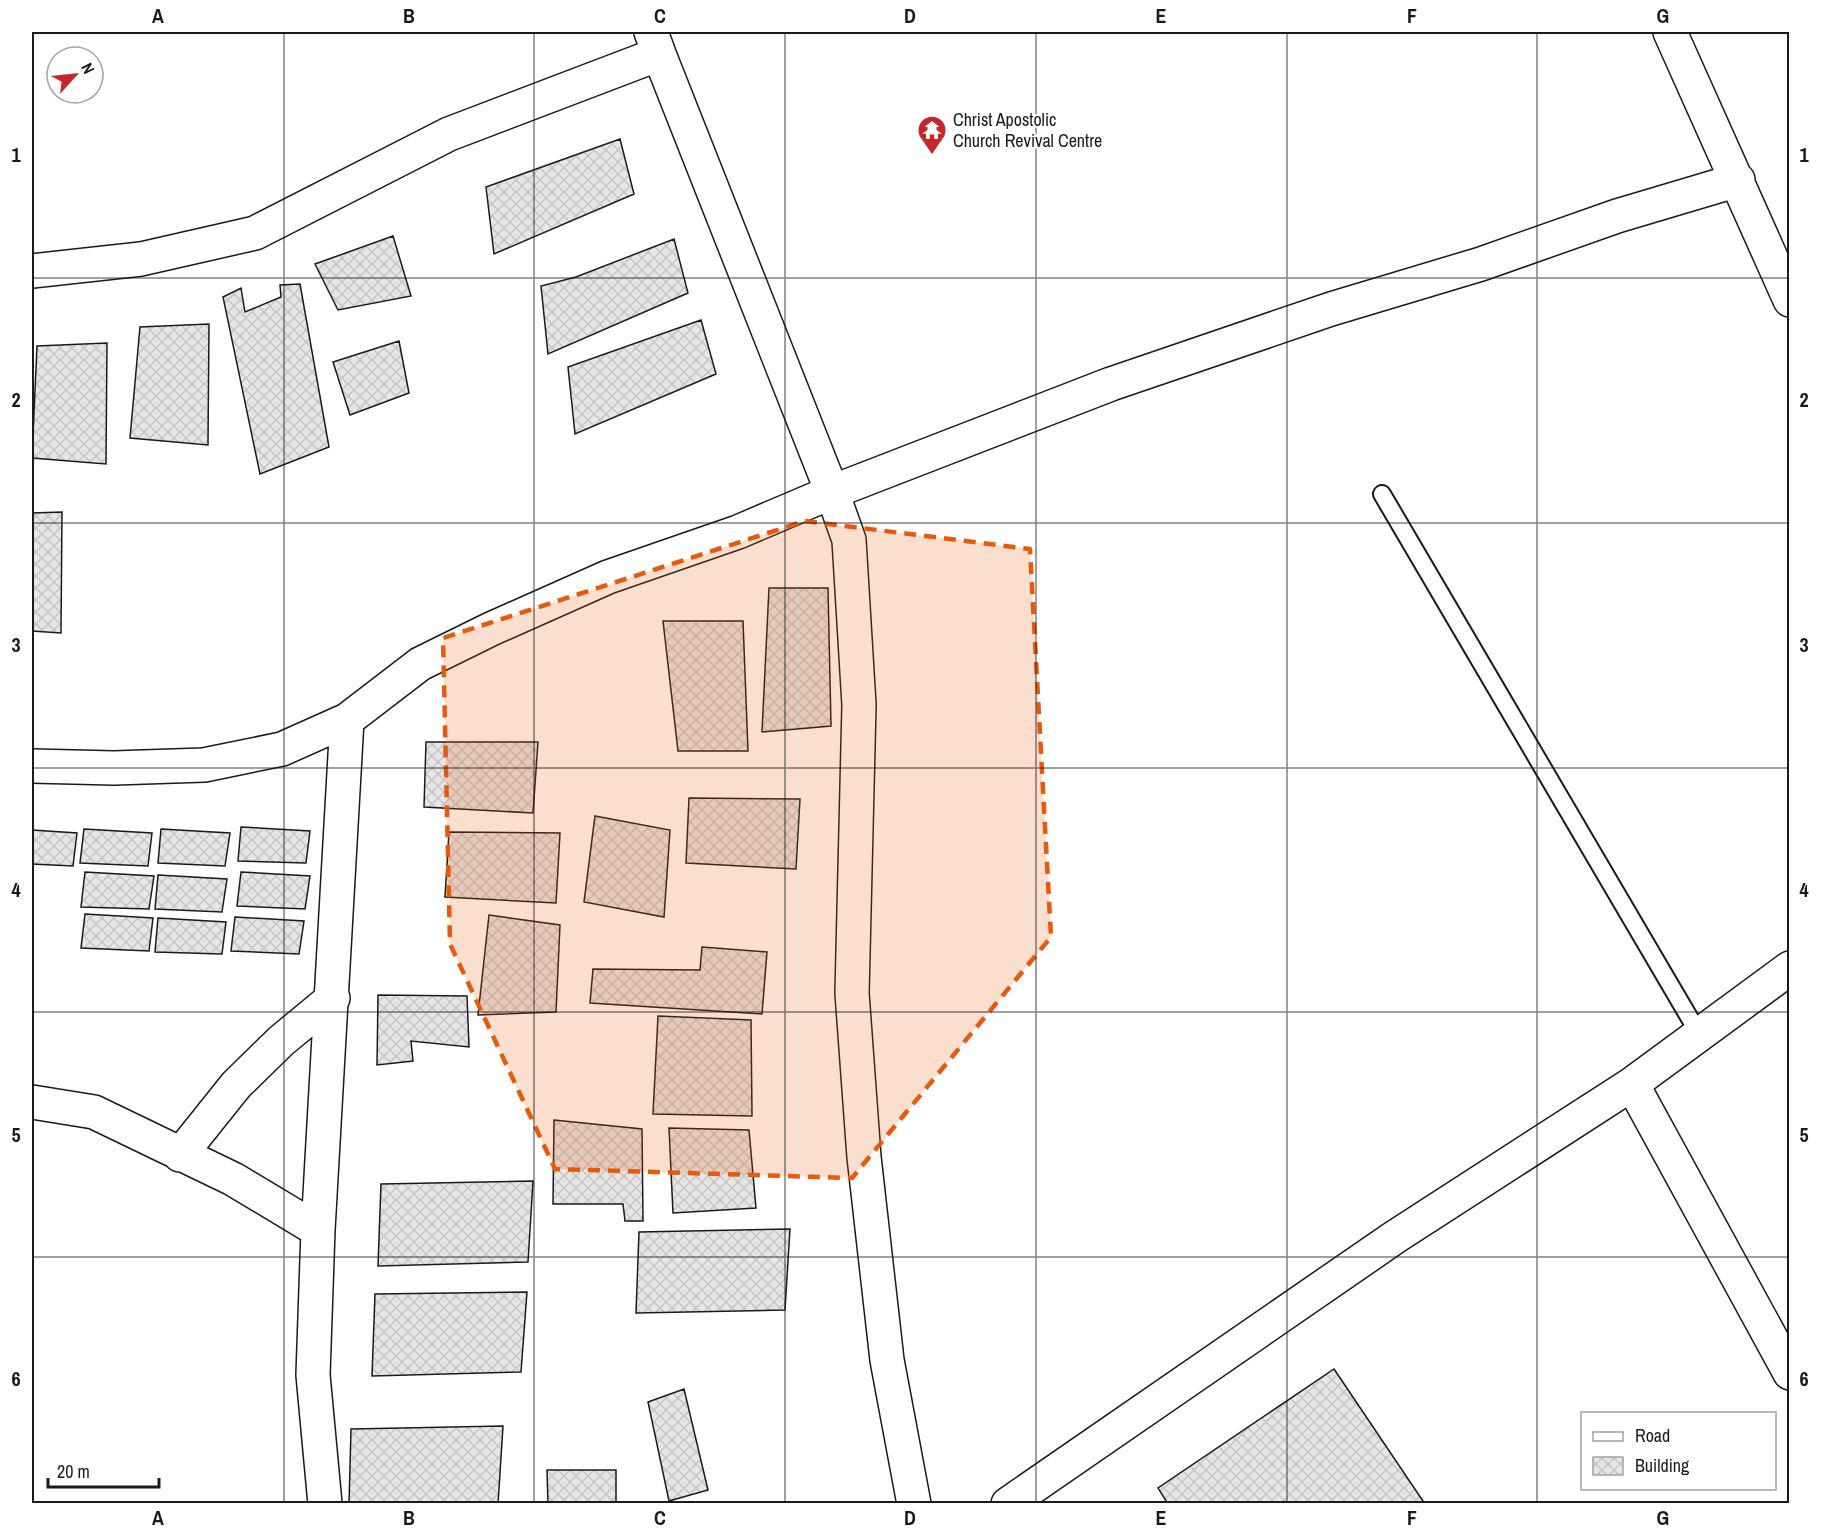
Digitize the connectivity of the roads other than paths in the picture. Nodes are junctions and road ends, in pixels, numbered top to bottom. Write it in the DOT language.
graph roads {
  1 [pos="1670,32"];
  2 [pos="655,43"];
  3 [pos="1738,180"];
  4 [pos="32,271"];
  5 [pos="1790,300"];
  6 [pos="832,492"];
  7 [pos="1382,494"];
  8 [pos="347,720"];
  9 [pos="32,766"];
  10 [pos="1790,968"];
  11 [pos="333,998"];
  12 [pos="1699,1034"];
  13 [pos="1632,1084"];
  14 [pos="32,1102"];
  15 [pos="180,1155"];
  16 [pos="318,1230"];
  17 [pos="1781,1336"];
  18 [pos="1790,1373"];
  19 [pos="324,1503"];
  20 [pos="914,1503"];
  21 [pos="1008,1503"];
  1 -- 3 [label="street"];
  2 -- 4 [label="street"];
  2 -- 6 [label="street"];
  3 -- 5 [label="street"];
  3 -- 6 [label="street"];
  6 -- 8 [label="street"];
  6 -- 20 [label="street"];
  7 -- 12 [label="lane"];
  8 -- 9 [label="street"];
  8 -- 11 [label="street"];
  10 -- 12 [label="street"];
  11 -- 15 [label="street"];
  11 -- 16 [label="street"];
  12 -- 13 [label="street"];
  13 -- 17 [label="street"];
  13 -- 21 [label="street"];
  14 -- 15 [label="street"];
  15 -- 16 [label="street"];
  16 -- 19 [label="street"];
  17 -- 18 [label="street"];
}
